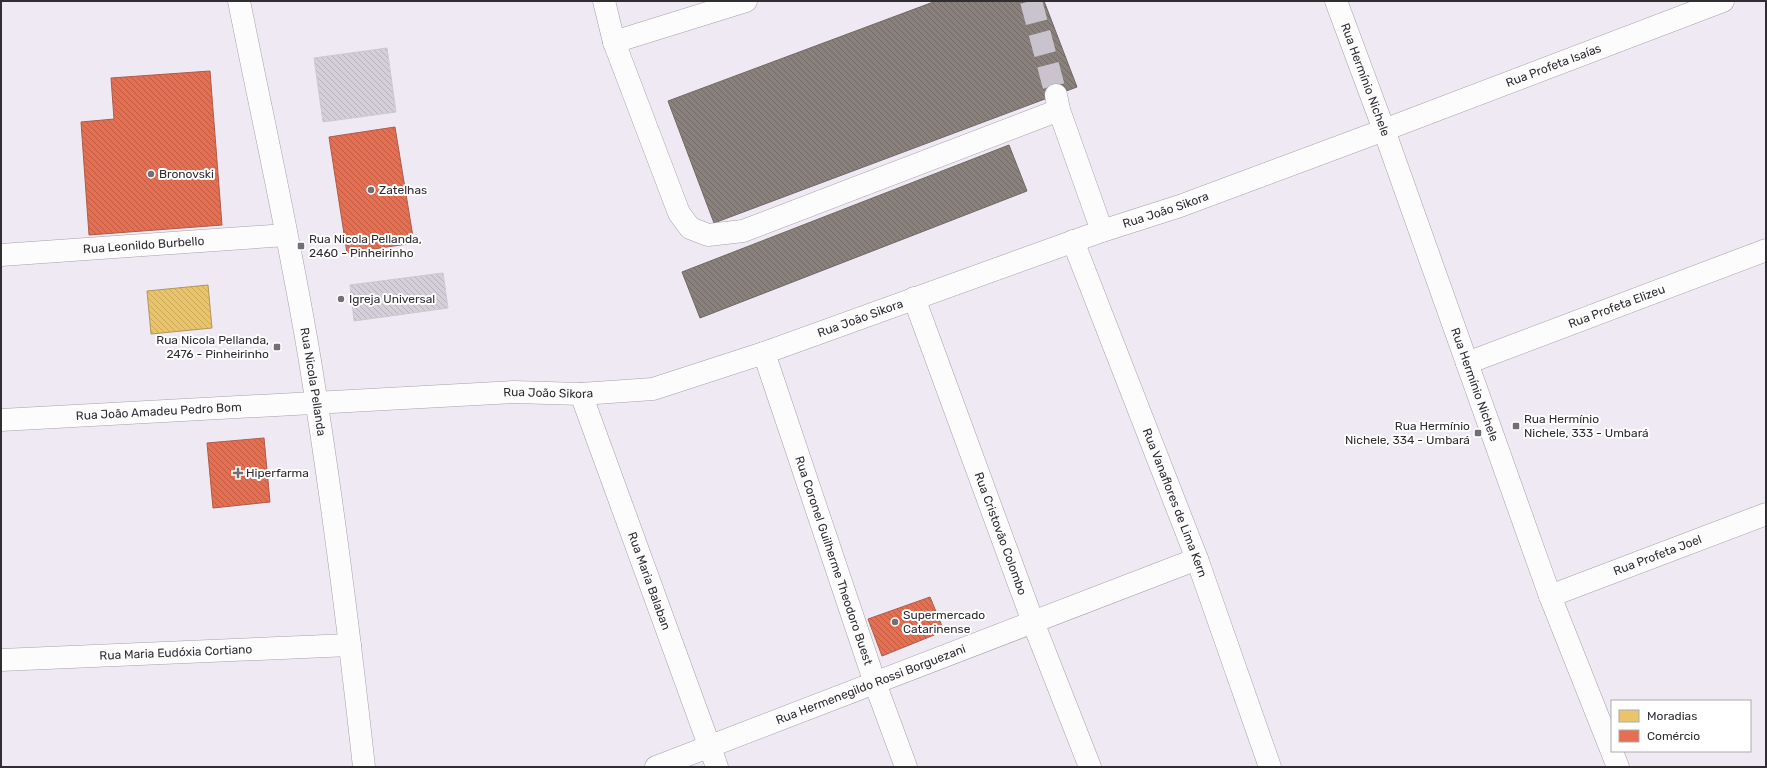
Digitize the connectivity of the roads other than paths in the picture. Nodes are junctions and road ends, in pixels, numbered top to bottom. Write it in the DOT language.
graph roads {
  1 [pos="239,1"];
  2 [pos="604,1"];
  3 [pos="746,1"];
  4 [pos="1336,1"];
  5 [pos="1723,1"];
  6 [pos="614,42"];
  7 [pos="1384,130"];
  8 [pos="1102,231"];
  9 [pos="286,235"];
  10 [pos="1073,241"];
  11 [pos="1766,250"];
  12 [pos="1,255"];
  13 [pos="914,298"];
  14 [pos="764,353"];
  15 [pos="1467,363"];
  16 [pos="582,394"];
  17 [pos="316,403"];
  18 [pos="1,420"];
  19 [pos="1766,514"];
  20 [pos="1197,559"];
  21 [pos="1550,596"];
  22 [pos="1033,622"];
  23 [pos="350,646"];
  24 [pos="1,660"];
  25 [pos="874,683"];
  26 [pos="709,746"];
  27 [pos="1615,764"];
  28 [pos="364,767"];
  29 [pos="656,767"];
  30 [pos="718,767"];
  31 [pos="906,767"];
  32 [pos="1090,767"];
  33 [pos="1270,767"];
  1 -- 9 [label="street, Rua Nicola Pellanda"];
  2 -- 6 [label="street"];
  3 -- 6 [label="street"];
  4 -- 7 [label="street, Rua Hermínio Nichele"];
  5 -- 7 [label="street, Rua Profeta Isaías"];
  6 -- 8 [label="street"];
  7 -- 8 [label="street, Rua João Sikora"];
  7 -- 15 [label="street, Rua Hermínio Nichele"];
  8 -- 10 [label="street, Rua João Sikora"];
  9 -- 12 [label="street, Rua Leonildo Burbello"];
  9 -- 17 [label="street, Rua Nicola Pellanda"];
  10 -- 13 [label="street, Rua João Sikora"];
  10 -- 20 [label="street, Rua Vanaflores de Lima Kern"];
  11 -- 15 [label="street, Rua Profeta Elizeu"];
  13 -- 14 [label="street, Rua João Sikora"];
  13 -- 22 [label="street, Rua Cristovão Colombo"];
  14 -- 16 [label="street, Rua João Sikora"];
  14 -- 25 [label="street, Rua Coronel Guilherme Theodoro Buest"];
  15 -- 21 [label="street, Rua Hermínio Nichele"];
  16 -- 17 [label="street, Rua João Sikora"];
  16 -- 26 [label="street, Rua Maria Balaban"];
  17 -- 18 [label="street, Rua João Amadeu Pedro Bom"];
  17 -- 23 [label="street, Rua Nicola Pellanda"];
  19 -- 21 [label="street, Rua Profeta Joel"];
  20 -- 22 [label="street, Rua Hermenegildo Rossi Borguezani"];
  20 -- 33 [label="street, Rua Vanaflores de Lima Kern"];
  21 -- 27 [label="street, Rua Hermínio Nichele"];
  22 -- 25 [label="street, Rua Hermenegildo Rossi Borguezani"];
  22 -- 32 [label="street, Rua Cristovão Colombo"];
  23 -- 24 [label="street, Rua Maria Eudóxia Cortiano"];
  23 -- 28 [label="street, Rua Nicola Pellanda"];
  25 -- 26 [label="street, Rua Hermenegildo Rossi Borguezani"];
  25 -- 31 [label="street, Rua Coronel Guilherme Theodoro Buest"];
  26 -- 29 [label="street, Rua Hermenegildo Rossi Borguezani"];
  26 -- 30 [label="street, Rua Maria Balaban"];
}
